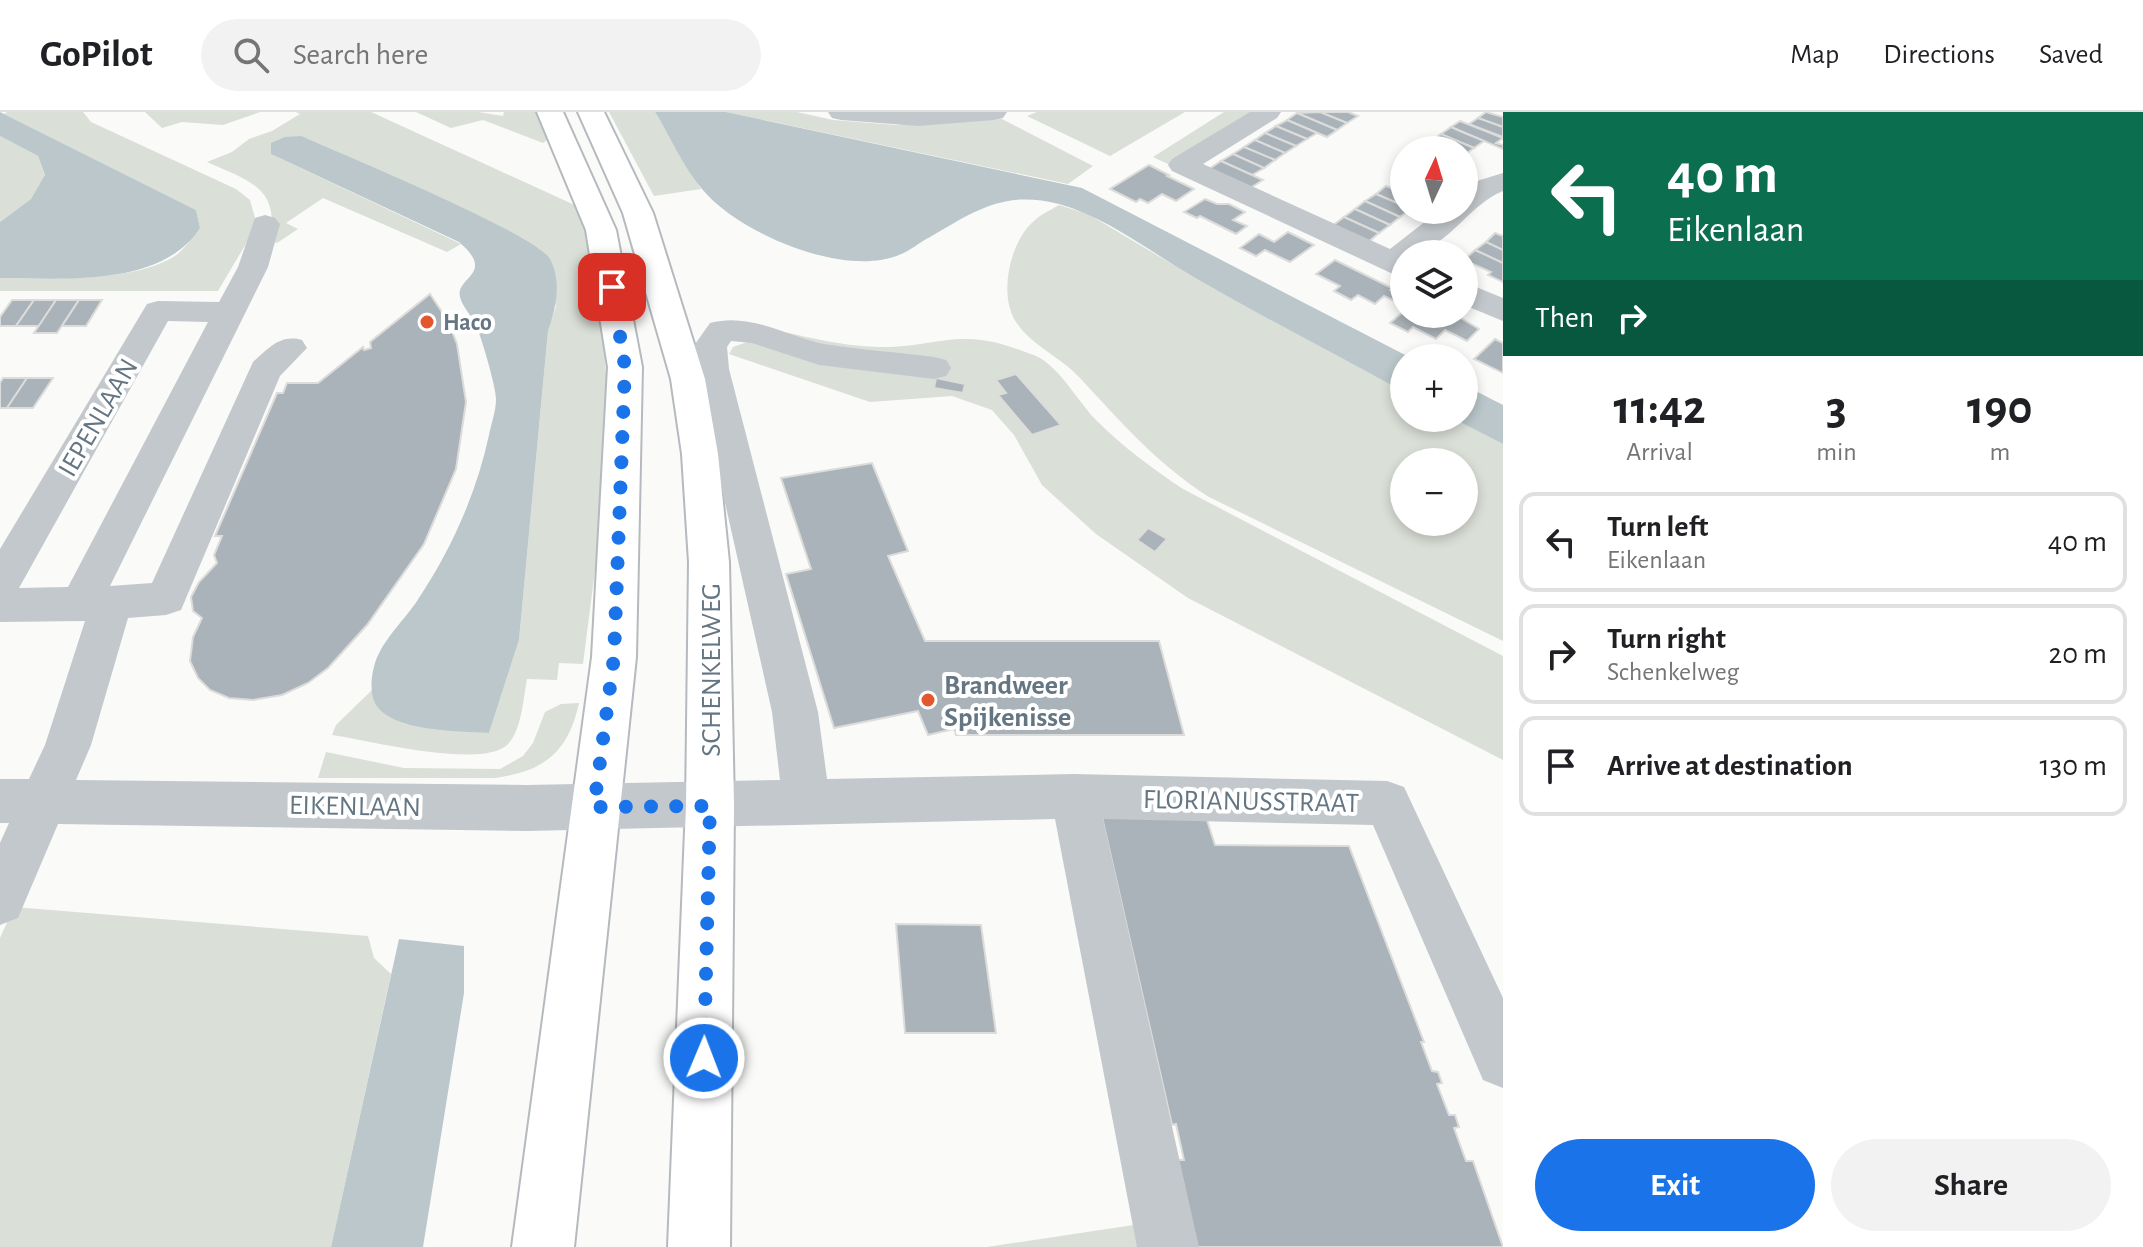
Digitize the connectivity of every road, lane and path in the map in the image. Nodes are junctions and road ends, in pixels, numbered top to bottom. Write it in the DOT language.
graph roads {
  1 [pos="550,112"];
  2 [pos="591,112"];
  3 [pos="841,112"];
  4 [pos="994,112"];
  5 [pos="1268,112"];
  6 [pos="1503,181"];
  7 [pos="1478,194"];
  8 [pos="265,224"];
  9 [pos="1442,224"];
  10 [pos="1425,240"];
  11 [pos="1390,260"];
  12 [pos="1478,299"];
  13 [pos="1503,311"];
  14 [pos="229,312"];
  15 [pos="290,348"];
  16 [pos="934,368"];
  17 [pos="0,585"];
  18 [pos="96,604"];
  19 [pos="0,605"];
  20 [pos="1074,796"];
  21 [pos="22,801"];
  22 [pos="806,802"];
  23 [pos="710,806"];
  24 [pos="594,807"];
  25 [pos="0,900"];
  26 [pos="1503,1060"];
  27 [pos="543,1247"];
  28 [pos="699,1247"];
  29 [pos="1168,1247"];
  1 -- 24 [label="main road"];
  2 -- 23 [label="main road, SCHENKELWEG"];
  3 -- 4 [label="street"];
  5 -- 11 [label="street"];
  6 -- 7 [label="street"];
  8 -- 14 [label="street"];
  9 -- 10 [label="street"];
  12 -- 13 [label="street"];
  14 -- 17 [label="street, IEPENLAAN"];
  14 -- 18 [label="street"];
  15 -- 18 [label="street"];
  16 -- 22 [label="street, SCHENKELWEG"];
  18 -- 19 [label="street"];
  18 -- 21 [label="street"];
  20 -- 22 [label="street, FLORIANUSSTRAAT"];
  20 -- 26 [label="street, FLORIANUSSTRAAT"];
  20 -- 29 [label="street"];
  21 -- 24 [label="street, EIKENLAAN"];
  21 -- 25 [label="street"];
  22 -- 23 [label="street, FLORIANUSSTRAAT"];
  23 -- 24 [label="street, EIKENLAAN"];
  23 -- 28 [label="main road, SCHENKELWEG"];
  24 -- 27 [label="main road"];
}
